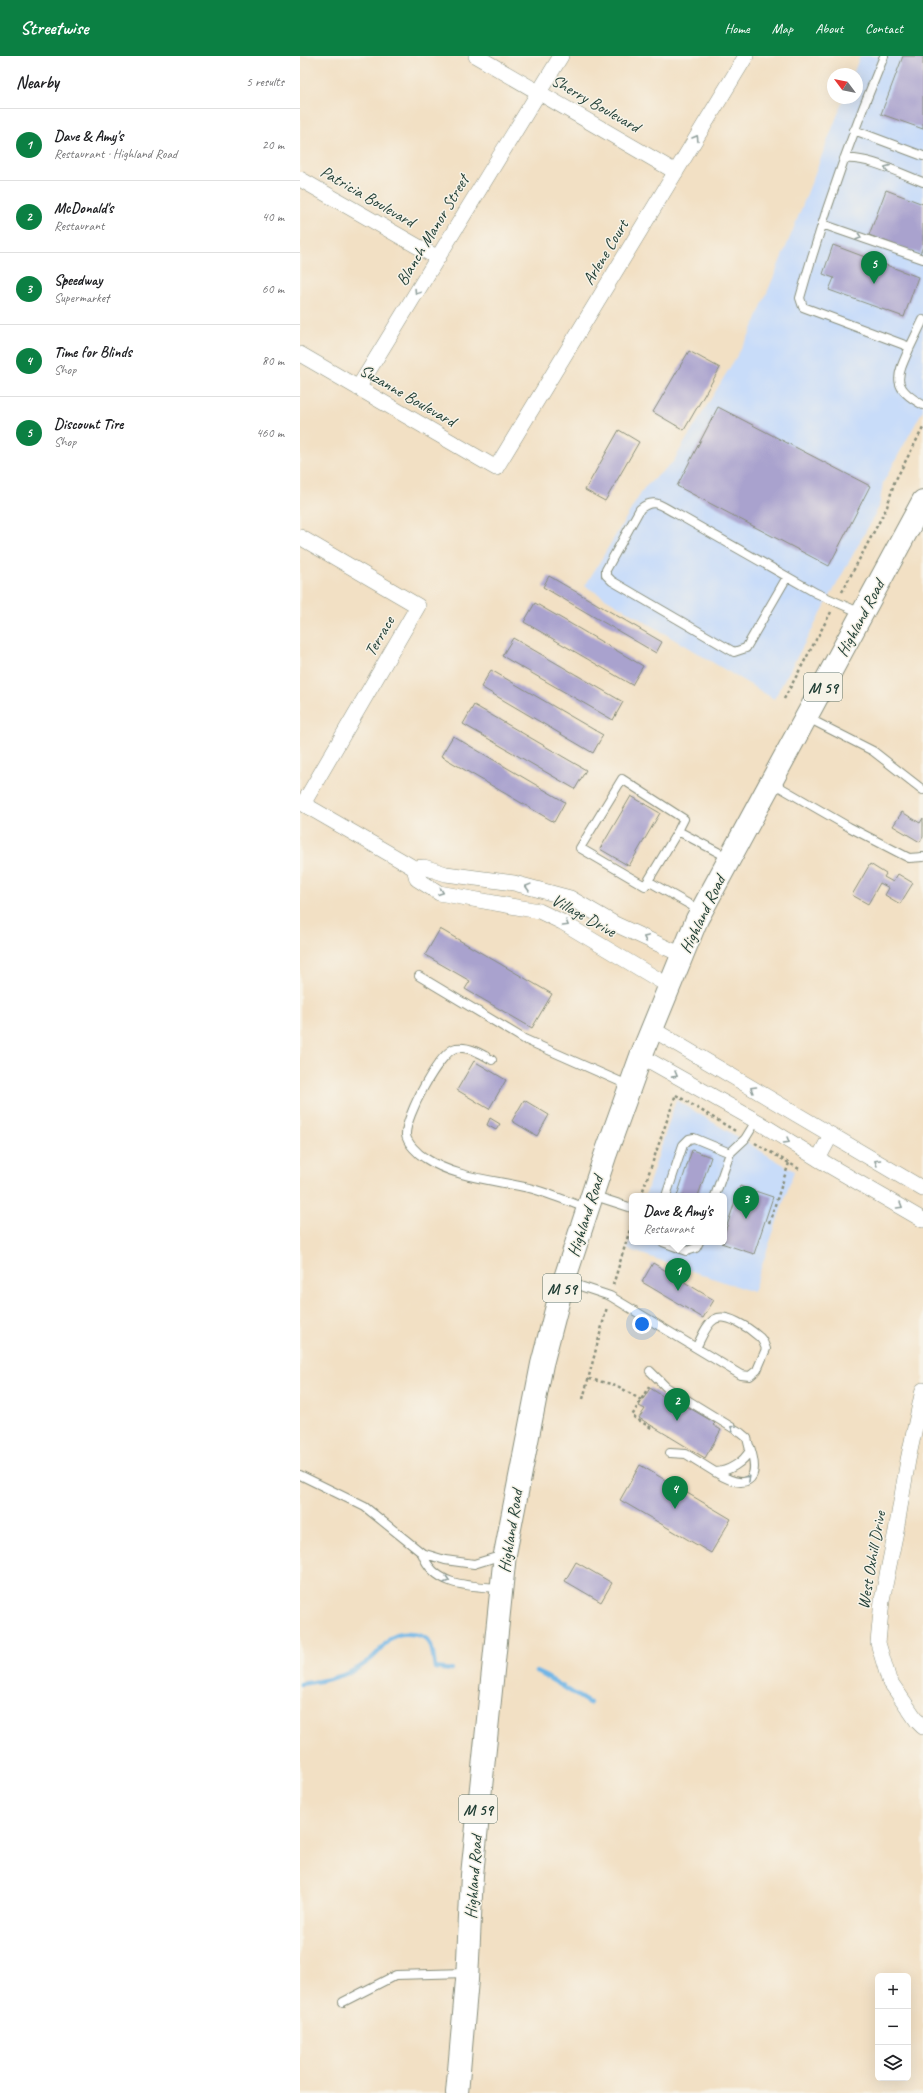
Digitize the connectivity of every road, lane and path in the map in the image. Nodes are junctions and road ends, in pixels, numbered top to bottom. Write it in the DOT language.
graph roads {
  1 [pos="476,56"];
  2 [pos="560,56"];
  3 [pos="746,56"];
  4 [pos="884,56"];
  5 [pos="538,92"];
  6 [pos="854,130"];
  7 [pos="923,156"];
  8 [pos="844,159"];
  9 [pos="676,172"];
  10 [pos="300,179"];
  11 [pos="923,182"];
  12 [pos="822,224"];
  13 [pos="438,258"];
  14 [pos="923,259"];
  15 [pos="923,320"];
  16 [pos="910,347"];
  17 [pos="300,354"];
  18 [pos="358,388"];
  19 [pos="923,405"];
  20 [pos="923,428"];
  21 [pos="496,468"];
  22 [pos="923,501"];
  23 [pos="300,537"];
  24 [pos="787,577"];
  25 [pos="837,600"];
  26 [pos="862,613"];
  27 [pos="784,699"];
  28 [pos="807,717"];
  29 [pos="770,782"];
  30 [pos="923,790"];
  31 [pos="302,803"];
  32 [pos="678,831"];
  33 [pos="923,857"];
  34 [pos="730,858"];
  35 [pos="414,868"];
  36 [pos="648,881"];
  37 [pos="702,911"];
  38 [pos="682,955"];
  39 [pos="419,976"];
  40 [pos="669,986"];
  41 [pos="652,1029"];
  42 [pos="641,1056"];
  43 [pos="492,1060"];
  44 [pos="680,1078"];
  45 [pos="630,1086"];
  46 [pos="773,1101"];
  47 [pos="758,1122"];
  48 [pos="831,1135"];
  49 [pos="730,1153"];
  50 [pos="818,1159"];
  51 [pos="789,1162"];
  52 [pos="923,1189"];
  53 [pos="642,1193"];
  54 [pos="667,1193"];
  55 [pos="716,1193"];
  56 [pos="589,1201"];
  57 [pos="629,1208"];
  58 [pos="923,1220"];
  59 [pos="769,1223"];
  60 [pos="629,1232"];
  61 [pos="670,1245"];
  62 [pos="698,1245"];
  63 [pos="564,1281"];
  64 [pos="610,1296"];
  65 [pos="696,1348"];
  66 [pos="650,1371"];
  67 [pos="589,1379"];
  68 [pos="656,1390"];
  69 [pos="923,1390"];
  70 [pos="583,1400"];
  71 [pos="641,1400"];
  72 [pos="653,1429"];
  73 [pos="749,1444"];
  74 [pos="670,1453"];
  75 [pos="715,1472"];
  76 [pos="300,1475"];
  77 [pos="422,1553"];
  78 [pos="505,1554"];
  79 [pos="501,1588"];
  80 [pos="923,1727"];
  81 [pos="467,1973"];
  82 [pos="343,2002"];
  83 [pos="457,2093"];
  1 -- 5 [label="street, Sherry Boulevard"];
  2 -- 5 [label="street"];
  9 -- 3 [label="street, Arlene Court, one-way"];
  4 -- 6 [label="lane"];
  5 -- 9 [label="street, Sherry Boulevard"];
  5 -- 13 [label="street, Blanch Manor Street"];
  6 -- 7 [label="lane"];
  6 -- 8 [label="lane"];
  11 -- 8 [label="lane, one-way"];
  8 -- 12 [label="lane"];
  9 -- 21 [label="street, Arlene Court"];
  10 -- 13 [label="street, Patricia Boulevard"];
  12 -- 14 [label="lane, one-way"];
  12 -- 16 [label="lane"];
  13 -- 18 [label="street, Blanch Manor Street, one-way"];
  15 -- 16 [label="lane"];
  16 -- 19 [label="lane"];
  17 -- 18 [label="street, Suzanne Boulevard"];
  18 -- 21 [label="street, Suzanne Boulevard"];
  20 -- 25 [label="path"];
  22 -- 26 [label="highway, Highland Road / M 59"];
  23 -- 31 [label="street, Terrace"];
  24 -- 24 [label="lane"];
  24 -- 25 [label="lane"];
  25 -- 26 [label="lane"];
  25 -- 27 [label="path"];
  26 -- 28 [label="highway, Highland Road / M 59"];
  28 -- 29 [label="highway, Highland Road / M 59"];
  28 -- 30 [label="lane"];
  29 -- 33 [label="lane"];
  29 -- 34 [label="highway, Highland Road / M 59"];
  31 -- 35 [label="street, Village Drive"];
  32 -- 34 [label="lane"];
  32 -- 36 [label="lane"];
  32 -- 36 [label="lane"];
  34 -- 37 [label="highway, Highland Road / M 59"];
  38 -- 35 [label="street, Village Drive, one-way"];
  35 -- 40 [label="street, Village Drive, one-way"];
  36 -- 37 [label="lane"];
  37 -- 38 [label="highway, Highland Road / M 59"];
  38 -- 40 [label="highway, Highland Road / M 59"];
  39 -- 45 [label="lane"];
  40 -- 41 [label="highway, Highland Road / M 59"];
  41 -- 42 [label="highway, Highland Road / M 59"];
  46 -- 41 [label="street, one-way"];
  42 -- 44 [label="street, one-way"];
  42 -- 45 [label="highway, Highland Road / M 59"];
  43 -- 56 [label="lane"];
  44 -- 47 [label="street"];
  44 -- 53 [label="path"];
  45 -- 56 [label="highway, Highland Road / M 59"];
  46 -- 47 [label="street"];
  46 -- 48 [label="street"];
  47 -- 49 [label="lane"];
  47 -- 50 [label="street, one-way"];
  48 -- 50 [label="street"];
  52 -- 48 [label="street, one-way"];
  49 -- 54 [label="lane"];
  49 -- 55 [label="lane"];
  50 -- 58 [label="street, one-way"];
  51 -- 59 [label="path"];
  56 -- 57 [label="lane"];
  56 -- 63 [label="highway, Highland Road / M 59"];
  60 -- 64 [label="path"];
  61 -- 62 [label="lane"];
  63 -- 64 [label="lane"];
  63 -- 78 [label="highway, Highland Road / M 59"];
  64 -- 65 [label="lane"];
  64 -- 67 [label="path"];
  65 -- 65 [label="lane"];
  73 -- 66 [label="lane, one-way"];
  67 -- 70 [label="path"];
  67 -- 71 [label="path"];
  68 -- 71 [label="path"];
  69 -- 80 [label="street, West Oxhill Drive"];
  71 -- 72 [label="path"];
  73 -- 75 [label="lane"];
  75 -- 73 [label="lane, one-way"];
  74 -- 75 [label="lane"];
  76 -- 77 [label="lane"];
  77 -- 78 [label="lane"];
  77 -- 79 [label="lane, one-way"];
  78 -- 79 [label="highway, Highland Road / M 59"];
  79 -- 81 [label="highway, Highland Road / M 59"];
  81 -- 82 [label="lane"];
  81 -- 83 [label="highway, Highland Road / M 59"];
}
